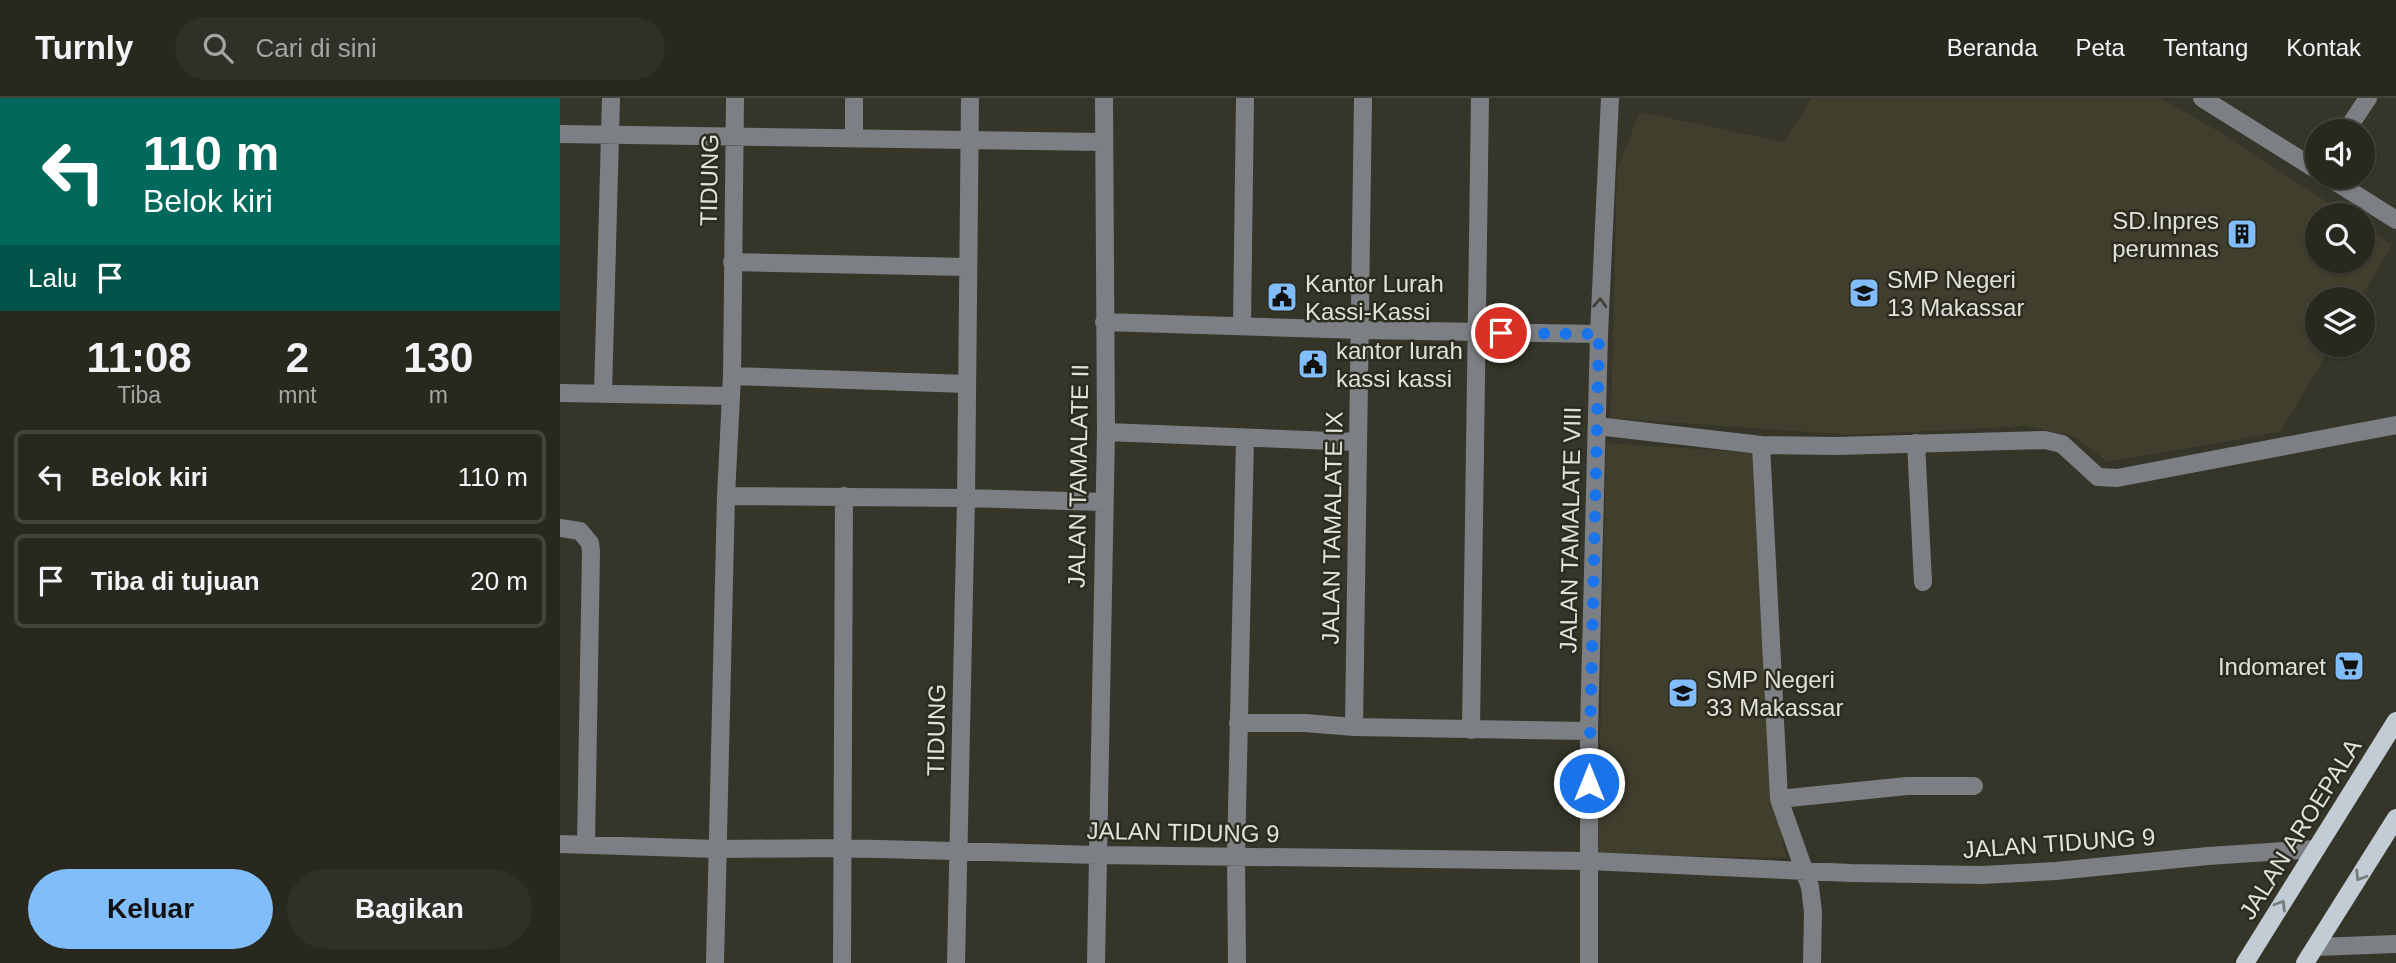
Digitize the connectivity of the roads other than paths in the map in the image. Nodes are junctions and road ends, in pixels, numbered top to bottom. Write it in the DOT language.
graph roads {
  1 [pos="611,98"];
  2 [pos="735,98"];
  3 [pos="854,98"];
  4 [pos="970,98"];
  5 [pos="1104,98"];
  6 [pos="1245,98"];
  7 [pos="1363,98"];
  8 [pos="1479,98"];
  9 [pos="1610,98"];
  10 [pos="2202,98"];
  11 [pos="2368,98"];
  12 [pos="2354,119"];
  13 [pos="560,134"];
  14 [pos="610,135"];
  15 [pos="734,136"];
  16 [pos="854,138"];
  17 [pos="970,140"];
  18 [pos="1103,142"];
  19 [pos="2305,162"];
  20 [pos="2347,189"];
  21 [pos="2396,220"];
  22 [pos="732,262"];
  23 [pos="967,267"];
  24 [pos="1104,322"];
  25 [pos="1242,325"];
  26 [pos="1361,330"];
  27 [pos="1477,332"];
  28 [pos="1599,334"];
  29 [pos="732,376"];
  30 [pos="967,384"];
  31 [pos="560,393"];
  32 [pos="603,393"];
  33 [pos="730,396"];
  34 [pos="2396,425"];
  35 [pos="1597,426"];
  36 [pos="1105,432"];
  37 [pos="1245,438"];
  38 [pos="1358,442"];
  39 [pos="1916,443"];
  40 [pos="1761,445"];
  41 [pos="726,496"];
  42 [pos="844,496"];
  43 [pos="966,498"];
  44 [pos="1103,502"];
  45 [pos="560,528"];
  46 [pos="1923,582"];
  47 [pos="2396,721"];
  48 [pos="1238,723"];
  49 [pos="1354,727"];
  50 [pos="1471,730"];
  51 [pos="1589,730"];
  52 [pos="1974,786"];
  53 [pos="1779,799"];
  54 [pos="2396,818"];
  55 [pos="560,844"];
  56 [pos="586,844"];
  57 [pos="842,848"];
  58 [pos="717,849"];
  59 [pos="2316,849"];
  60 [pos="958,851"];
  61 [pos="1097,855"];
  62 [pos="1236,857"];
  63 [pos="1589,861"];
  64 [pos="1805,870"];
  65 [pos="2396,944"];
  66 [pos="2316,947"];
  67 [pos="2364,954"];
  68 [pos="715,963"];
  69 [pos="842,963"];
  70 [pos="956,963"];
  71 [pos="1096,963"];
  72 [pos="1237,963"];
  73 [pos="1588,963"];
  74 [pos="1812,963"];
  75 [pos="2245,963"];
  76 [pos="2305,963"];
  1 -- 14 [label="street"];
  2 -- 15 [label="street, TIDUNG"];
  3 -- 16 [label="street"];
  4 -- 17 [label="street, TIDUNG"];
  5 -- 18 [label="street, JALAN TAMALATE II"];
  6 -- 25 [label="street"];
  7 -- 26 [label="street, JALAN TAMALATE IX"];
  8 -- 27 [label="street"];
  28 -- 9 [label="street, JALAN TAMALATE VIII, one-way"];
  10 -- 19 [label="street"];
  11 -- 12 [label="street"];
  13 -- 14 [label="street"];
  14 -- 15 [label="street"];
  14 -- 32 [label="street"];
  15 -- 16 [label="street"];
  15 -- 22 [label="street, TIDUNG"];
  16 -- 17 [label="street"];
  17 -- 18 [label="street"];
  17 -- 23 [label="street, TIDUNG"];
  18 -- 24 [label="street, JALAN TAMALATE II"];
  20 -- 21 [label="street"];
  22 -- 23 [label="street"];
  22 -- 29 [label="street, TIDUNG"];
  23 -- 30 [label="street, TIDUNG"];
  24 -- 25 [label="street"];
  24 -- 36 [label="street, JALAN TAMALATE II"];
  25 -- 26 [label="street"];
  26 -- 27 [label="street"];
  26 -- 38 [label="street, JALAN TAMALATE IX"];
  27 -- 28 [label="street"];
  27 -- 50 [label="street"];
  28 -- 35 [label="street, JALAN TAMALATE VIII"];
  29 -- 30 [label="street"];
  29 -- 33 [label="street, TIDUNG"];
  30 -- 43 [label="street, TIDUNG"];
  31 -- 32 [label="street"];
  32 -- 33 [label="street"];
  33 -- 41 [label="street, TIDUNG"];
  34 -- 39 [label="street"];
  35 -- 40 [label="street"];
  35 -- 51 [label="street, JALAN TAMALATE VIII"];
  36 -- 37 [label="street"];
  36 -- 44 [label="street, JALAN TAMALATE II"];
  37 -- 38 [label="street"];
  37 -- 48 [label="street"];
  38 -- 49 [label="street, JALAN TAMALATE IX"];
  39 -- 40 [label="street"];
  39 -- 46 [label="street"];
  40 -- 53 [label="street"];
  41 -- 42 [label="street"];
  41 -- 58 [label="street, TIDUNG"];
  42 -- 43 [label="street"];
  42 -- 57 [label="street"];
  43 -- 44 [label="street"];
  43 -- 60 [label="street, TIDUNG"];
  44 -- 61 [label="street, JALAN TAMALATE II"];
  45 -- 56 [label="street"];
  47 -- 59 [label="main road, JALAN AROEPALA"];
  48 -- 49 [label="street"];
  48 -- 62 [label="street"];
  49 -- 50 [label="street"];
  50 -- 51 [label="street"];
  51 -- 63 [label="street, JALAN TAMALATE VIII"];
  52 -- 53 [label="street"];
  53 -- 64 [label="street"];
  54 -- 66 [label="main road, one-way"];
  55 -- 56 [label="street, JALAN TIDUNG 9"];
  56 -- 58 [label="street, JALAN TIDUNG 9"];
  57 -- 58 [label="street, JALAN TIDUNG 9"];
  57 -- 60 [label="street, JALAN TIDUNG 9"];
  57 -- 69 [label="street"];
  58 -- 68 [label="street, TIDUNG"];
  59 -- 64 [label="street, JALAN TIDUNG 9"];
  75 -- 59 [label="main road, JALAN AROEPALA, one-way"];
  60 -- 61 [label="street, JALAN TIDUNG 9"];
  60 -- 70 [label="street, TIDUNG"];
  61 -- 62 [label="street, JALAN TIDUNG 9"];
  61 -- 71 [label="street, JALAN TAMALATE II"];
  62 -- 63 [label="street, JALAN TIDUNG 9"];
  62 -- 72 [label="street"];
  63 -- 64 [label="street, JALAN TIDUNG 9"];
  63 -- 73 [label="street, JALAN TAMALATE VIII"];
  64 -- 74 [label="street"];
  65 -- 67 [label="street"];
  66 -- 67 [label="street"];
  66 -- 76 [label="main road"];
}
